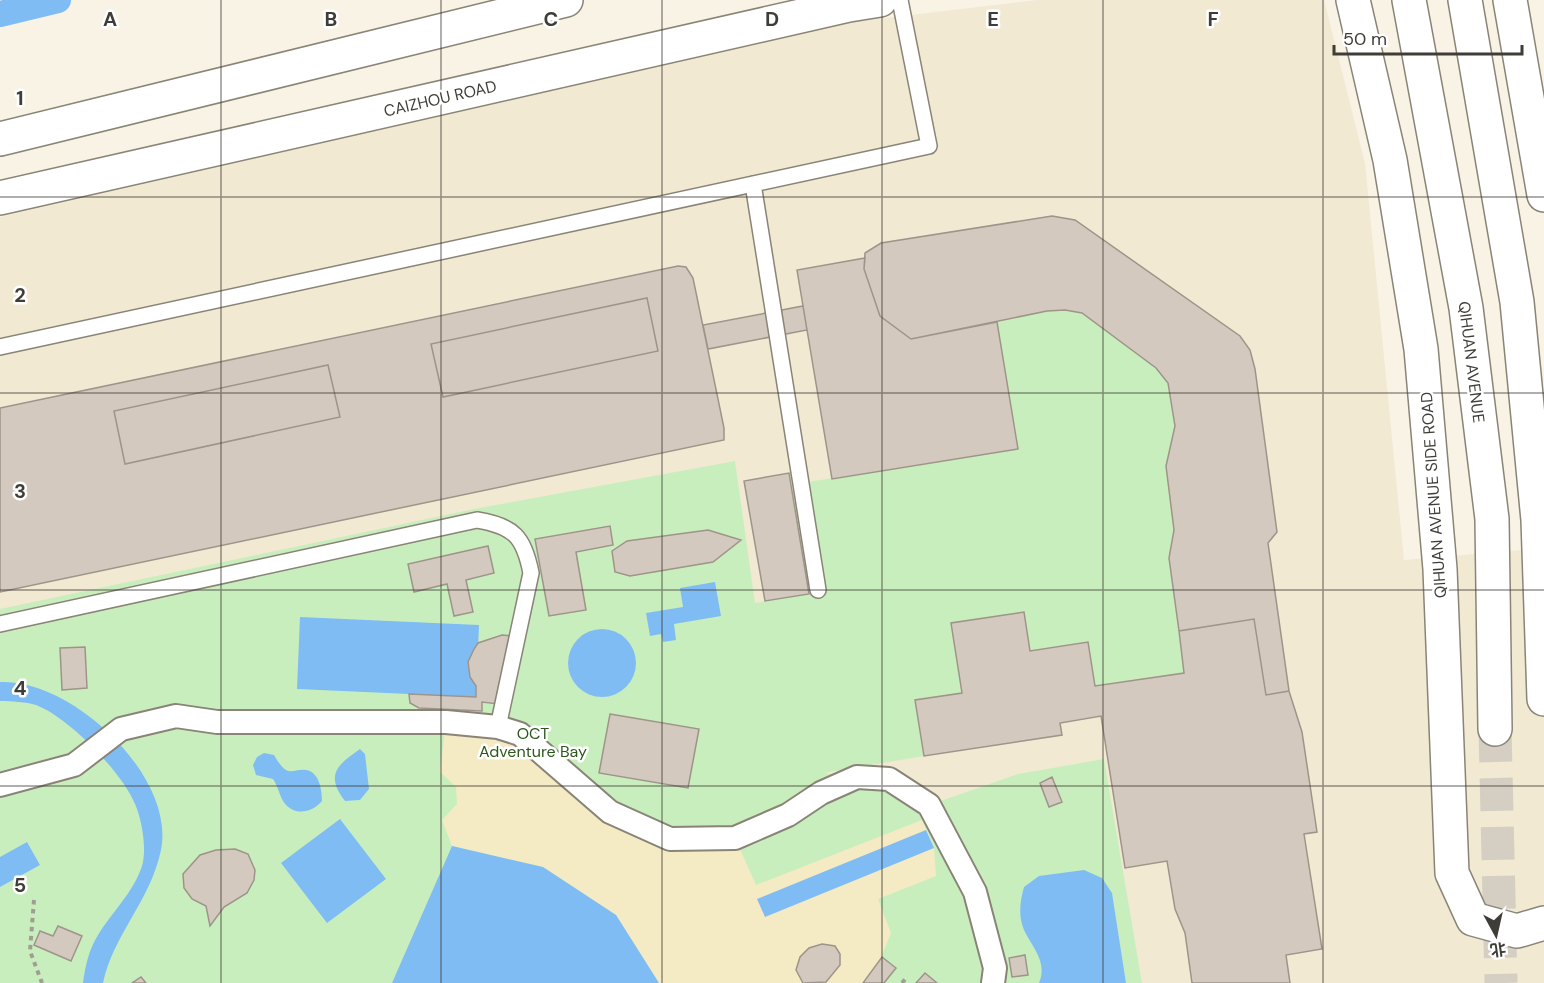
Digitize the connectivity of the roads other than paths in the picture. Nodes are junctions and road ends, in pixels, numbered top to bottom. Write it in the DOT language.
graph roads {
  1 [pos="566,0"];
  2 [pos="880,0"];
  3 [pos="900,0"];
  4 [pos="1353,0"];
  5 [pos="1409,0"];
  6 [pos="1465,0"];
  7 [pos="1510,0"];
  8 [pos="0,139"];
  9 [pos="753,184"];
  10 [pos="1544,195"];
  11 [pos="0,198"];
  12 [pos="0,347"];
  13 [pos="818,590"];
  14 [pos="0,624"];
  15 [pos="1544,699"];
  16 [pos="498,727"];
  17 [pos="1495,729"];
  18 [pos="0,784"];
  19 [pos="1544,922"];
  20 [pos="993,983"];
  1 -- 8 [label="main road"];
  2 -- 11 [label="main road, CAIZHOU ROAD"];
  3 -- 9 [label="lane"];
  4 -- 19 [label="main road, QIHUAN AVENUE SIDE ROAD"];
  5 -- 17 [label="main road, QIHUAN AVENUE"];
  6 -- 15 [label="main road"];
  7 -- 10 [label="main road"];
  9 -- 12 [label="lane"];
  9 -- 13 [label="lane"];
  14 -- 16 [label="lane"];
  16 -- 18 [label="street"];
  16 -- 20 [label="street"];
}
